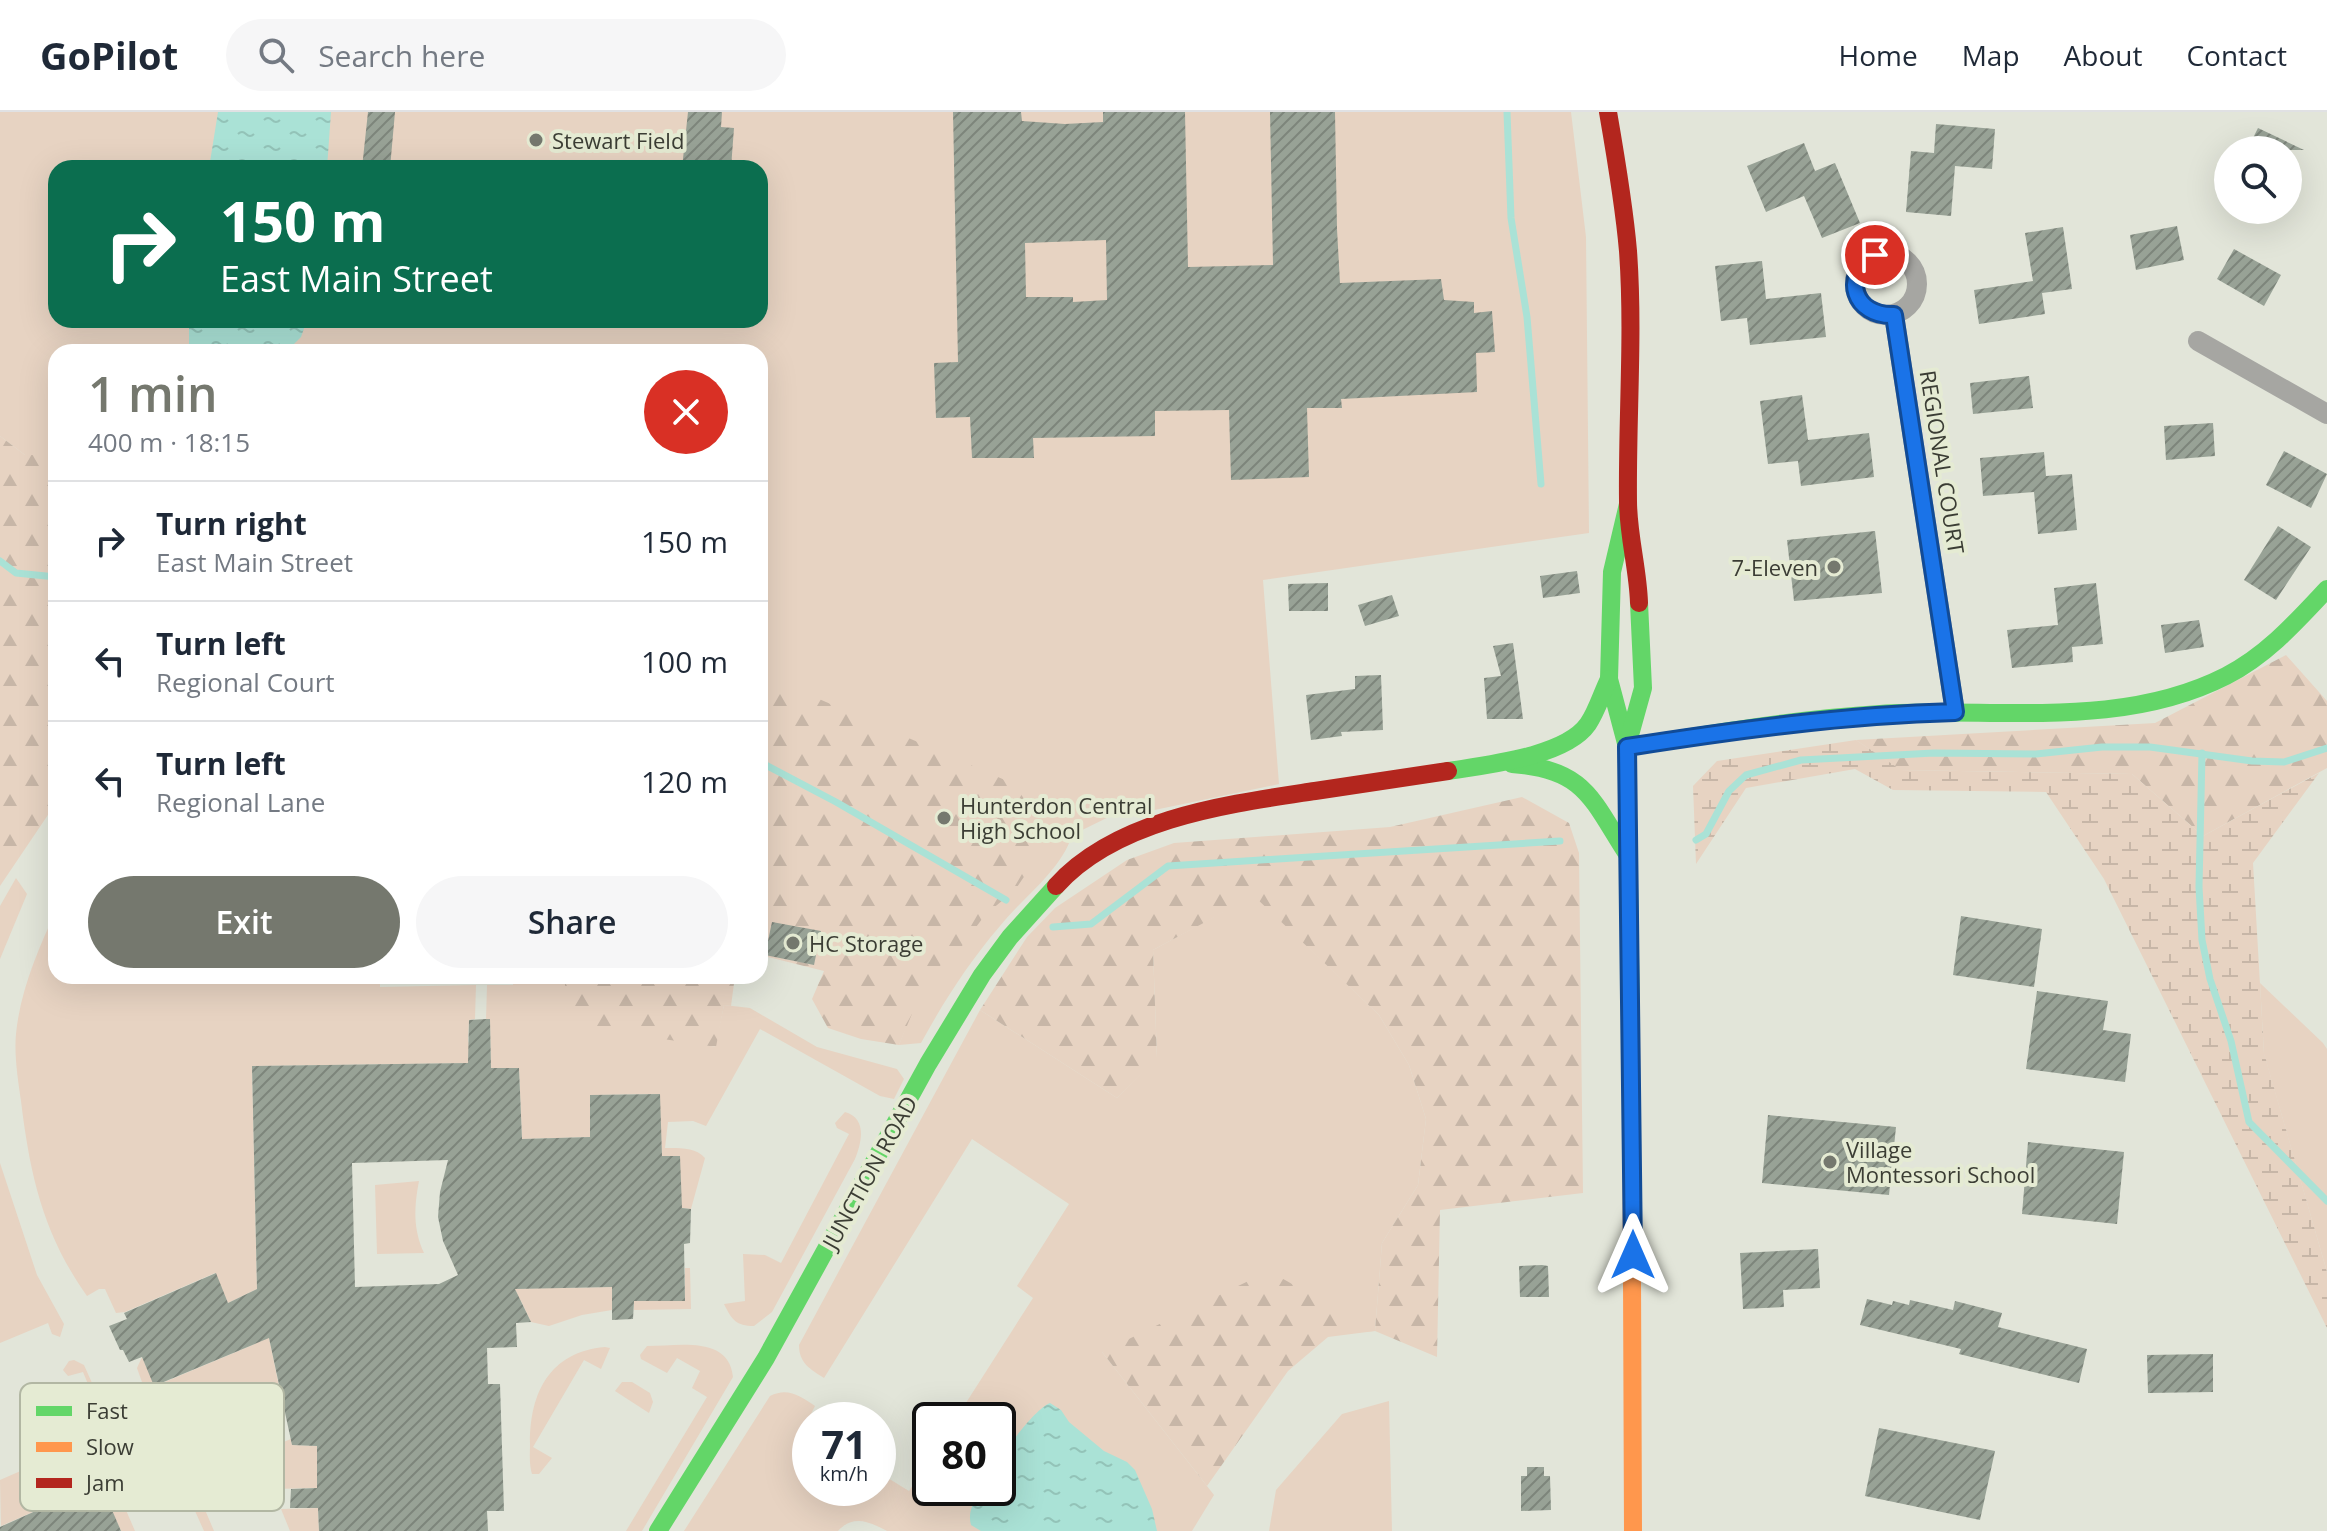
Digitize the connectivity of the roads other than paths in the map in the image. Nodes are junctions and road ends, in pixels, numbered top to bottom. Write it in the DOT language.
graph roads {
  1 [pos="1608,112"];
  2 [pos="1894,315"];
  3 [pos="2198,341"];
  4 [pos="2327,414"];
  5 [pos="1628,504"];
  6 [pos="2327,589"];
  7 [pos="1609,679"];
  8 [pos="1955,712"];
  9 [pos="1627,747"];
  10 [pos="1500,763"];
  11 [pos="1629,857"];
  12 [pos="658,1531"];
  13 [pos="1633,1531"];
  1 -- 5 [label="main road"];
  2 -- 8 [label="street, REGIONAL COURT"];
  3 -- 4 [label="street"];
  5 -- 7 [label="main road"];
  5 -- 9 [label="main road"];
  6 -- 8 [label="main road"];
  7 -- 9 [label="main road"];
  7 -- 10 [label="main road"];
  8 -- 9 [label="main road"];
  9 -- 11 [label="main road"];
  10 -- 11 [label="main road"];
  10 -- 12 [label="main road, JUNCTION ROAD"];
  11 -- 13 [label="main road"];
}
